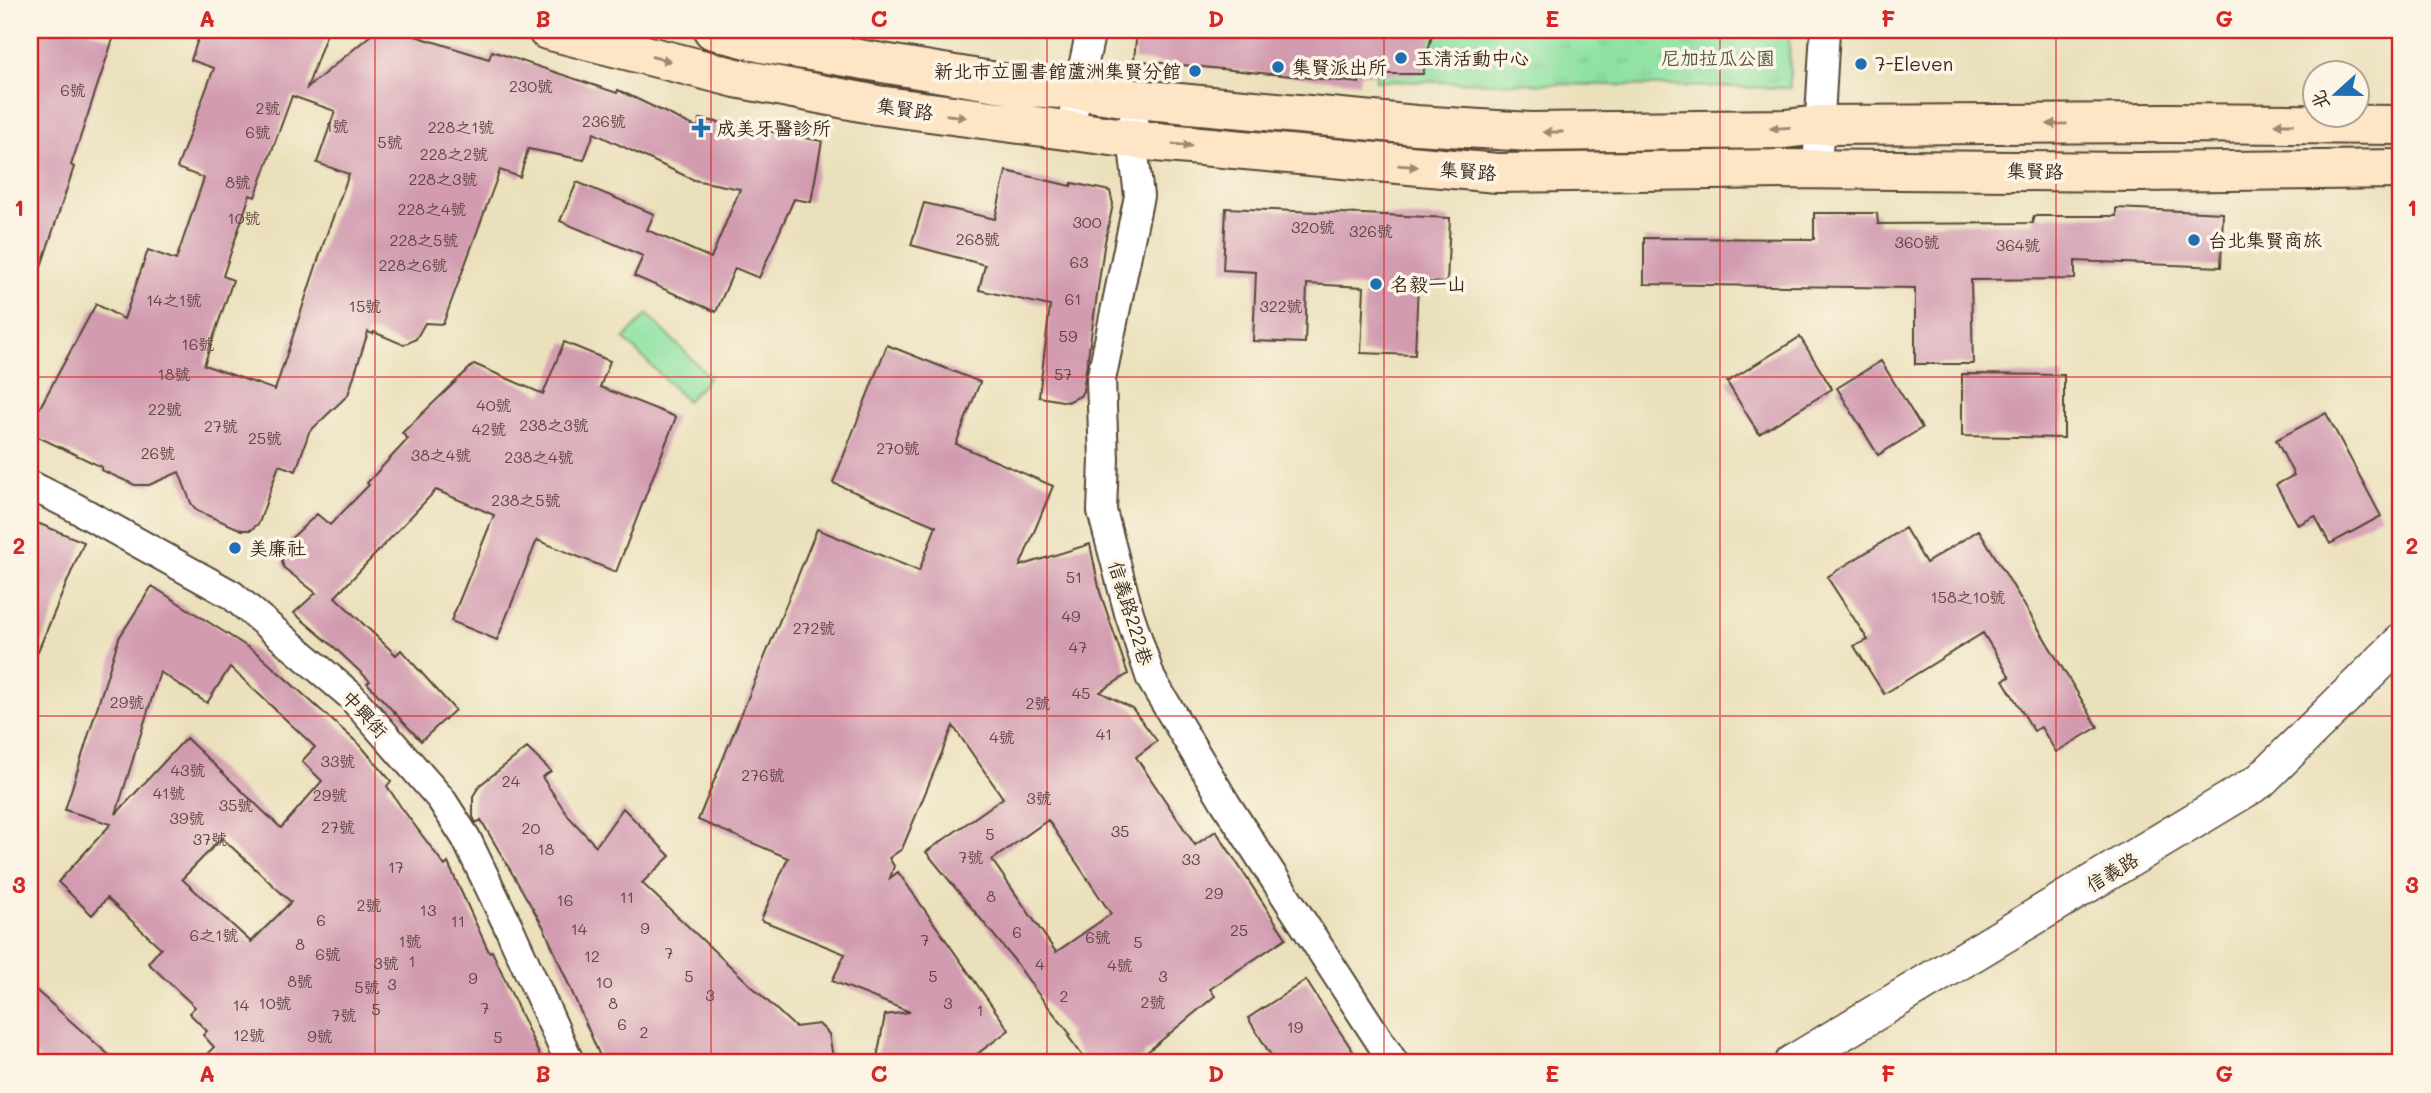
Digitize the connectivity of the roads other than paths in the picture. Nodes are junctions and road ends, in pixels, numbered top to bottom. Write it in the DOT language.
graph roads {
  1 [pos="547,30"];
  2 [pos="713,30"];
  3 [pos="1091,30"];
  4 [pos="1825,30"];
  5 [pos="1077,90"];
  6 [pos="1136,99"];
  7 [pos="1819,125"];
  8 [pos="2401,125"];
  9 [pos="1071,130"];
  10 [pos="1132,138"];
  11 [pos="2401,169"];
  12 [pos="1816,170"];
  13 [pos="30,485"];
  14 [pos="2401,642"];
  15 [pos="570,1063"];
  16 [pos="1394,1063"];
  17 [pos="1792,1063"];
  1 -- 9 [label="main road, 集賢路, one-way"];
  2 -- 5 [label="main road"];
  3 -- 5 [label="street"];
  4 -- 7 [label="street"];
  5 -- 6 [label="main road"];
  5 -- 9 [label="street"];
  7 -- 6 [label="main road, one-way"];
  6 -- 10 [label="street, 信義路222巷"];
  8 -- 7 [label="main road, one-way"];
  7 -- 12 [label="street"];
  9 -- 10 [label="main road, 集賢路"];
  10 -- 12 [label="main road, 集賢路, one-way"];
  10 -- 16 [label="street, 信義路222巷"];
  11 -- 12 [label="main road, 集賢路"];
  13 -- 15 [label="street, 中興街"];
  14 -- 17 [label="street, 信義路"];
}
